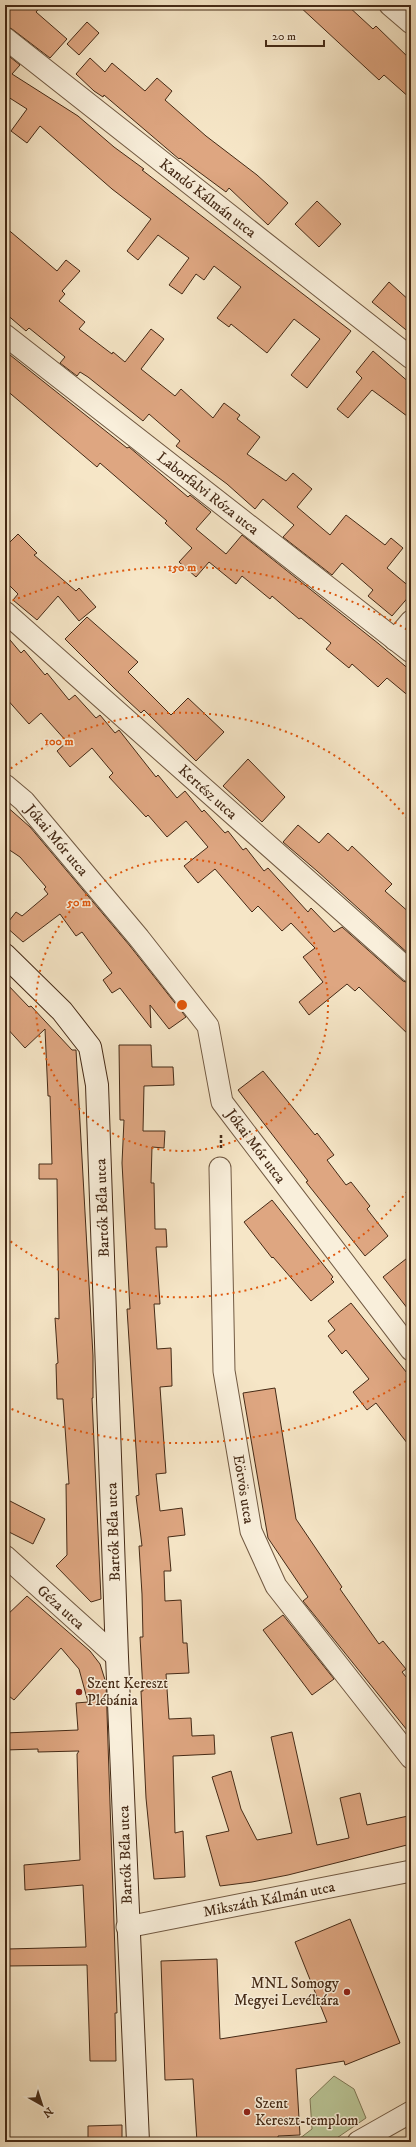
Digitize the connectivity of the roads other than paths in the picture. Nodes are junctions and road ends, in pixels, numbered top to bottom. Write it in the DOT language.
graph roads {
  1 [pos="390,5"];
  2 [pos="411,23"];
  3 [pos="5,38"];
  4 [pos="5,335"];
  5 [pos="411,358"];
  6 [pos="5,612"];
  7 [pos="411,621"];
  8 [pos="403,646"];
  9 [pos="5,785"];
  10 [pos="5,955"];
  11 [pos="411,972"];
  12 [pos="220,1168"];
  13 [pos="411,1350"];
  14 [pos="5,1556"];
  15 [pos="117,1657"];
  16 [pos="411,1758"];
  17 [pos="411,1871"];
  18 [pos="127,1927"];
  19 [pos="411,2112"];
  20 [pos="138,2142"];
  21 [pos="358,2142"];
  1 -- 2 [label="street"];
  3 -- 5 [label="street, Kandó Kálmán utca"];
  4 -- 8 [label="street, Laborfalvi Róza utca"];
  6 -- 11 [label="street, Kertész utca"];
  7 -- 8 [label="street"];
  9 -- 13 [label="street, Jókai Mór utca"];
  10 -- 15 [label="street, Bartók Béla utca"];
  12 -- 16 [label="street, Eötvös utca"];
  14 -- 15 [label="street, Géza utca"];
  15 -- 18 [label="street, Bartók Béla utca"];
  17 -- 18 [label="street, Mikszáth Kálmán utca"];
  18 -- 20 [label="street, Bartók Béla utca"];
  19 -- 21 [label="street"];
}
